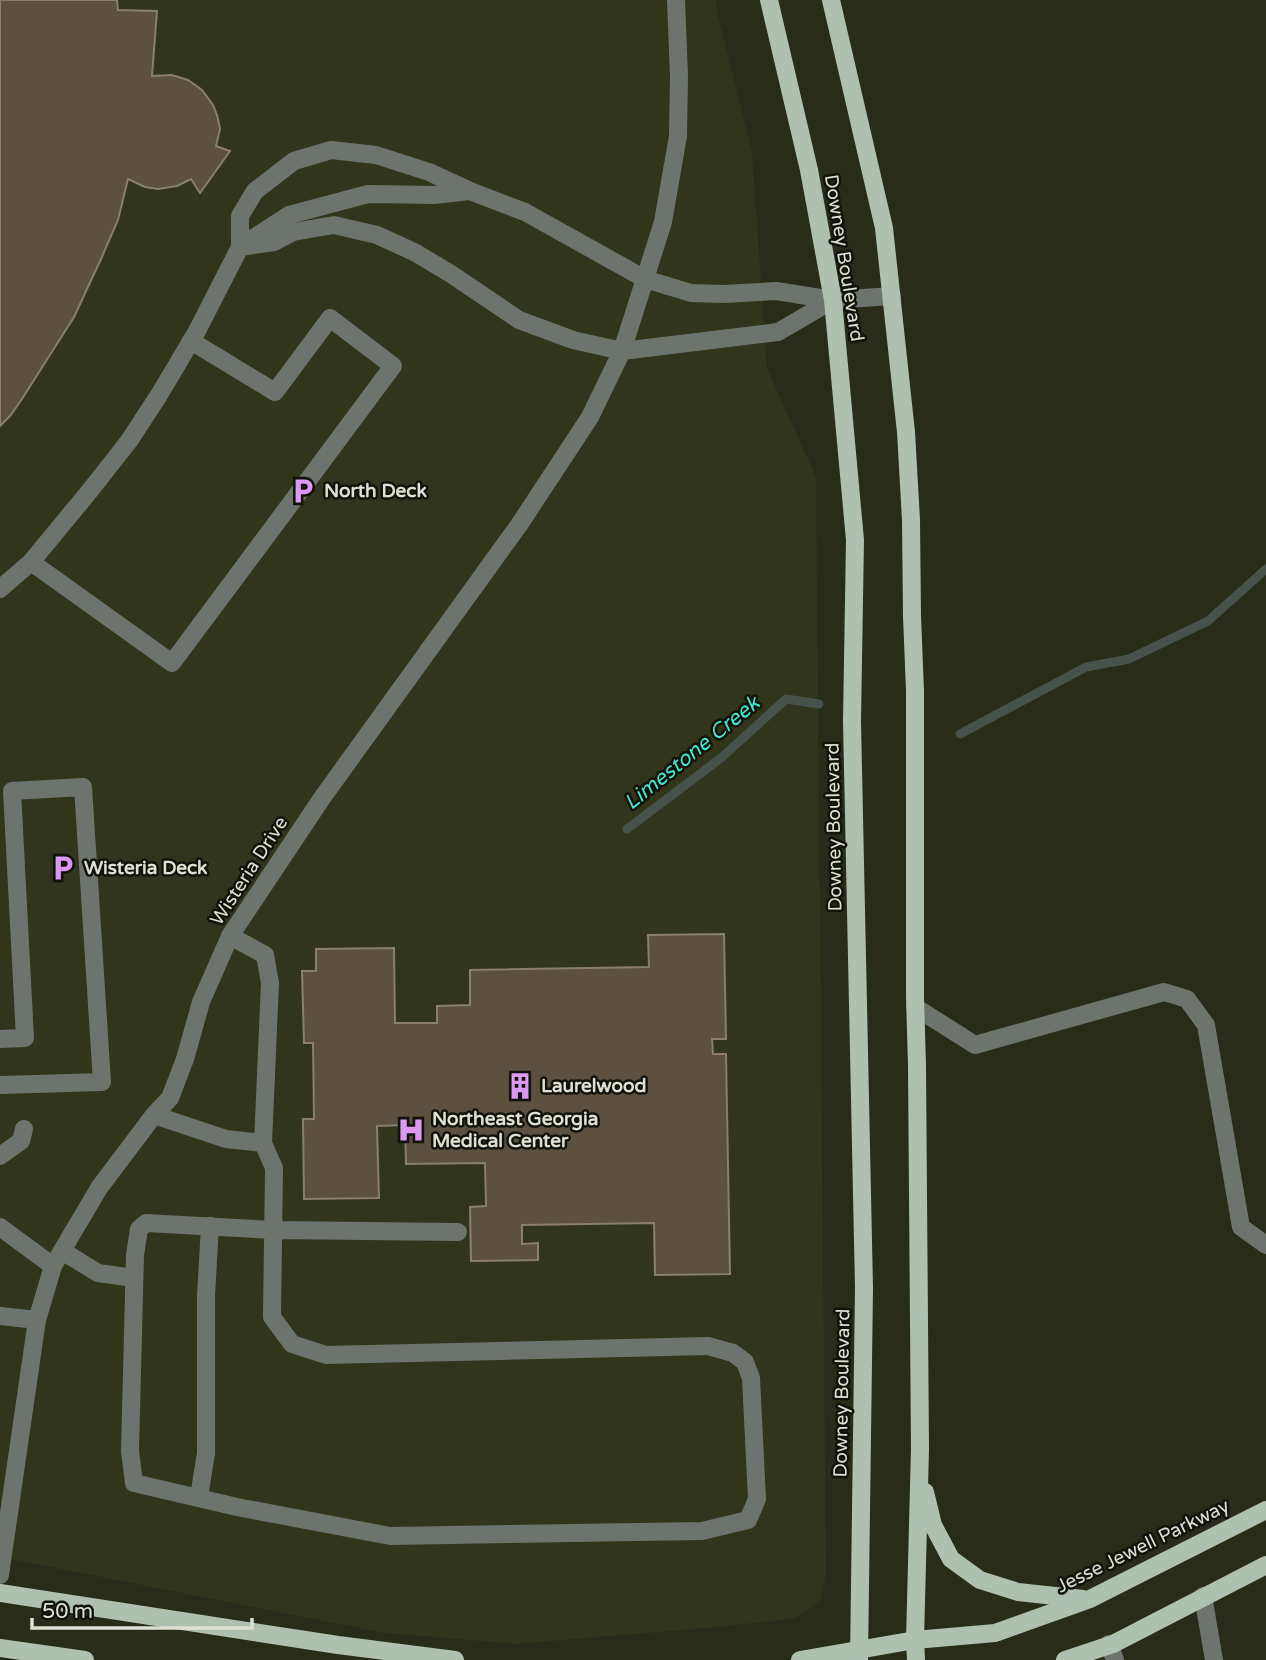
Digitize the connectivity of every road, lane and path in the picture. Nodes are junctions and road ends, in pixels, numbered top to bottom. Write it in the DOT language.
graph roads {
  1 [pos="676,0"];
  2 [pos="769,0"];
  3 [pos="831,0"];
  4 [pos="470,191"];
  5 [pos="240,247"];
  6 [pos="645,279"];
  7 [pos="892,296"];
  8 [pos="833,300"];
  9 [pos="191,341"];
  10 [pos="622,351"];
  11 [pos="31,562"];
  12 [pos="0,589"];
  13 [pos="230,936"];
  14 [pos="915,1007"];
  15 [pos="0,1039"];
  16 [pos="0,1085"];
  17 [pos="154,1115"];
  18 [pos="24,1129"];
  19 [pos="262,1143"];
  20 [pos="0,1156"];
  21 [pos="210,1226"];
  22 [pos="0,1227"];
  23 [pos="273,1230"];
  24 [pos="458,1232"];
  25 [pos="1266,1245"];
  26 [pos="57,1259"];
  27 [pos="134,1278"];
  28 [pos="0,1316"];
  29 [pos="37,1320"];
  30 [pos="920,1472"];
  31 [pos="199,1497"];
  32 [pos="1266,1510"];
  33 [pos="1266,1565"];
  34 [pos="0,1575"];
  35 [pos="0,1593"];
  36 [pos="1203,1596"];
  37 [pos="1090,1599"];
  38 [pos="915,1640"];
  39 [pos="0,1648"];
  40 [pos="1112,1652"];
  41 [pos="859,1655"];
  42 [pos="85,1660"];
  43 [pos="455,1660"];
  44 [pos="800,1660"];
  45 [pos="916,1660"];
  46 [pos="1065,1660"];
  47 [pos="1214,1660"];
  1 -- 6 [label="street, Wisteria Drive"];
  2 -- 8 [label="main road, Downey Boulevard"];
  3 -- 7 [label="main road, Downey Boulevard"];
  4 -- 5 [label="street"];
  4 -- 5 [label="street"];
  4 -- 6 [label="street"];
  5 -- 9 [label="street"];
  5 -- 10 [label="street"];
  6 -- 8 [label="street"];
  6 -- 10 [label="street, Wisteria Drive"];
  7 -- 8 [label="street"];
  7 -- 14 [label="main road, Downey Boulevard"];
  8 -- 10 [label="street"];
  8 -- 41 [label="main road, Downey Boulevard"];
  9 -- 11 [label="street"];
  9 -- 11 [label="street"];
  10 -- 13 [label="street, Wisteria Drive"];
  11 -- 12 [label="street"];
  13 -- 17 [label="street, Wisteria Drive"];
  13 -- 19 [label="street"];
  14 -- 25 [label="street"];
  14 -- 30 [label="main road, Downey Boulevard"];
  15 -- 16 [label="street"];
  17 -- 19 [label="street"];
  17 -- 26 [label="street, Wisteria Drive"];
  18 -- 20 [label="street"];
  19 -- 23 [label="street"];
  21 -- 23 [label="street"];
  21 -- 27 [label="street"];
  21 -- 31 [label="street"];
  22 -- 26 [label="street"];
  23 -- 24 [label="street"];
  23 -- 31 [label="street"];
  26 -- 27 [label="street"];
  26 -- 29 [label="street, Wisteria Drive"];
  27 -- 31 [label="street"];
  28 -- 29 [label="street"];
  29 -- 34 [label="street, Wisteria Drive"];
  30 -- 37 [label="main road"];
  30 -- 38 [label="main road, Downey Boulevard"];
  32 -- 37 [label="main road, Jesse Jewell Parkway"];
  33 -- 36 [label="main road"];
  35 -- 43 [label="main road"];
  36 -- 40 [label="main road"];
  36 -- 47 [label="street"];
  37 -- 38 [label="main road, Jesse Jewell Parkway"];
  38 -- 41 [label="main road, Jesse Jewell Parkway"];
  38 -- 45 [label="main road, Downey Boulevard"];
  39 -- 42 [label="main road"];
  40 -- 46 [label="main road"];
  41 -- 44 [label="main road, Jesse Jewell Parkway"];
}
